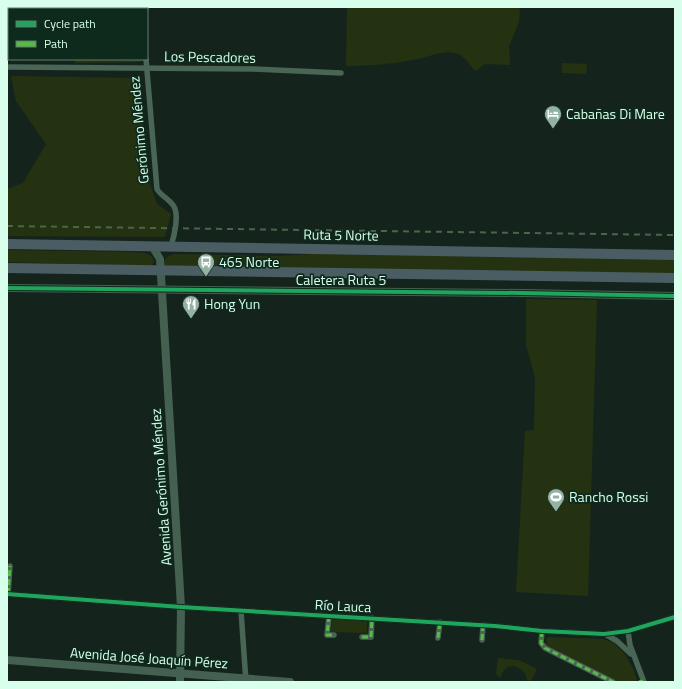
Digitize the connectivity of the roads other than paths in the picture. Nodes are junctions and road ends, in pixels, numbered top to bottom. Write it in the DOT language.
graph roads {
  1 [pos="146,60"];
  2 [pos="7,67"];
  3 [pos="146,68"];
  4 [pos="342,73"];
  5 [pos="7,244"];
  6 [pos="152,246"];
  7 [pos="171,246"];
  8 [pos="675,255"];
  9 [pos="160,259"];
  10 [pos="7,268"];
  11 [pos="161,271"];
  12 [pos="675,278"];
  13 [pos="7,288"];
  14 [pos="162,290"];
  15 [pos="675,296"];
  16 [pos="10,566"];
  17 [pos="8,594"];
  18 [pos="181,607"];
  19 [pos="241,611"];
  20 [pos="329,616"];
  21 [pos="675,617"];
  22 [pos="372,618"];
  23 [pos="440,622"];
  24 [pos="483,625"];
  25 [pos="542,631"];
  26 [pos="628,631"];
  27 [pos="604,634"];
  28 [pos="334,635"];
  29 [pos="362,637"];
  30 [pos="438,638"];
  31 [pos="482,640"];
  32 [pos="7,660"];
  33 [pos="636,661"];
  34 [pos="180,678"];
  35 [pos="246,680"];
  36 [pos="290,682"];
  37 [pos="613,682"];
  38 [pos="642,682"];
  1 -- 3 [label="street, Gerónimo Méndez"];
  2 -- 3 [label="street, Los Pescadores"];
  3 -- 4 [label="street, Los Pescadores"];
  3 -- 7 [label="street, Gerónimo Méndez"];
  5 -- 6 [label="highway, Ruta 5 Norte"];
  6 -- 7 [label="highway, Ruta 5 Norte"];
  6 -- 9 [label="main road"];
  7 -- 8 [label="highway, Ruta 5 Norte"];
  7 -- 9 [label="main road, Gerónimo Méndez"];
  9 -- 11 [label="main road"];
  10 -- 11 [label="highway"];
  11 -- 12 [label="highway"];
  11 -- 14 [label="main road"];
  13 -- 14 [label="main road, Caletera Ruta 5"];
  14 -- 15 [label="main road, Caletera Ruta 5"];
  14 -- 18 [label="main road, Avenida Gerónimo Méndez"];
  16 -- 17 [label="street"];
  17 -- 18 [label="street, Río Lauca"];
  18 -- 19 [label="street, Río Lauca"];
  18 -- 34 [label="main road, Avenida Gerónimo Méndez"];
  19 -- 20 [label="street, Río Lauca"];
  19 -- 35 [label="street"];
  20 -- 22 [label="street, Río Lauca"];
  20 -- 28 [label="street"];
  21 -- 26 [label="street, Río Lauca"];
  22 -- 23 [label="street, Río Lauca"];
  22 -- 29 [label="street"];
  23 -- 24 [label="street, Río Lauca"];
  23 -- 30 [label="street"];
  24 -- 25 [label="street, Río Lauca"];
  24 -- 31 [label="street"];
  25 -- 27 [label="street, Río Lauca"];
  25 -- 37 [label="street"];
  26 -- 27 [label="street, Río Lauca"];
  26 -- 33 [label="street"];
  27 -- 33 [label="street"];
  32 -- 34 [label="main road, Avenida José Joaquín Pérez"];
  33 -- 38 [label="street"];
  34 -- 35 [label="main road, Avenida José Joaquín Pérez"];
  35 -- 36 [label="main road, Avenida José Joaquín Pérez"];
}
